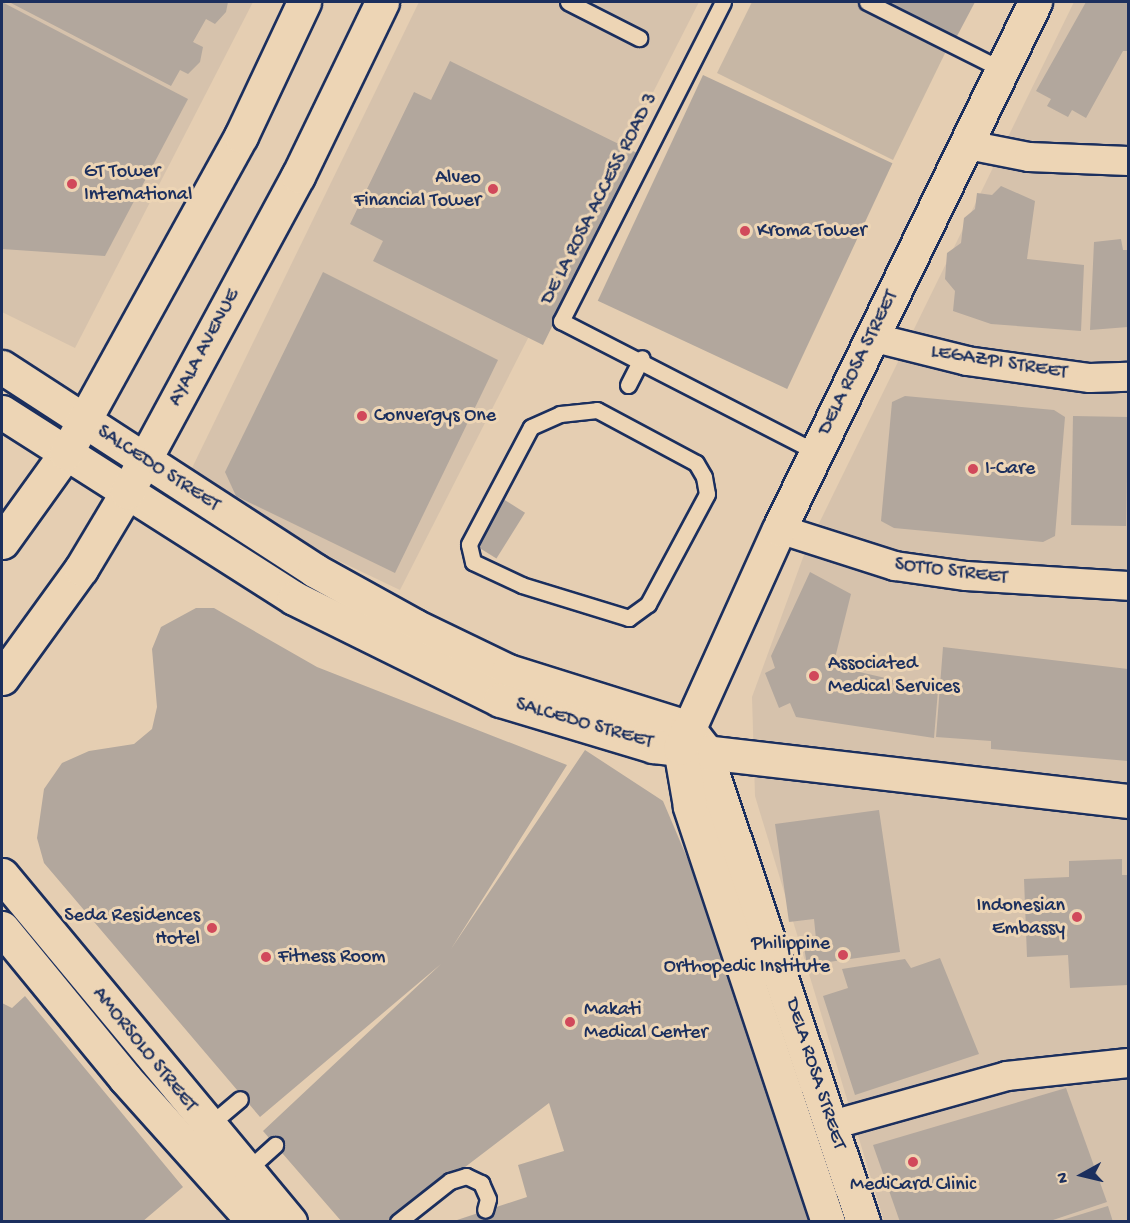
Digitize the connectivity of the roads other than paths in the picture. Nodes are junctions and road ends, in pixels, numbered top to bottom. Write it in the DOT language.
graph roads {
  1 [pos="304,2"];
  2 [pos="382,2"];
  3 [pos="568,2"];
  4 [pos="723,2"];
  5 [pos="867,2"];
  6 [pos="1035,2"];
  7 [pos="639,39"];
  8 [pos="1003,70"];
  9 [pos="968,145"];
  10 [pos="1128,161"];
  11 [pos="871,337"];
  12 [pos="642,358"];
  13 [pos="2,367"];
  14 [pos="1128,377"];
  15 [pos="628,385"];
  16 [pos="2,412"];
  17 [pos="611,418"];
  18 [pos="84,421"];
  19 [pos="816,452"];
  20 [pos="66,453"];
  21 [pos="144,460"];
  22 [pos="127,492"];
  23 [pos="778,529"];
  24 [pos="2,542"];
  25 [pos="1128,586"];
  26 [pos="2,678"];
  27 [pos="690,741"];
  28 [pos="1128,801"];
  29 [pos="2,875"];
  30 [pos="2,928"];
  31 [pos="1128,1063"];
  32 [pos="240,1099"];
  33 [pos="832,1125"];
  34 [pos="207,1127"];
  35 [pos="275,1145"];
  36 [pos="235,1181"];
  37 [pos="485,1210"];
  38 [pos="254,1221"];
  39 [pos="290,1221"];
  40 [pos="398,1221"];
  41 [pos="828,1221"];
  42 [pos="863,1221"];
  1 -- 18 [label="street"];
  2 -- 21 [label="street, AYALA AVENUE"];
  3 -- 7 [label="lane"];
  4 -- 12 [label="lane, DE LA ROSA ACCESS ROAD 3"];
  5 -- 8 [label="lane"];
  6 -- 8 [label="street, DELA ROSA STREET"];
  8 -- 9 [label="street, DELA ROSA STREET"];
  9 -- 10 [label="street"];
  9 -- 11 [label="street, DELA ROSA STREET"];
  11 -- 14 [label="street, LEGAZPI STREET"];
  11 -- 19 [label="street, DELA ROSA STREET"];
  12 -- 15 [label="lane"];
  12 -- 19 [label="lane, DE LA ROSA ACCESS ROAD 3"];
  13 -- 18 [label="street, SALCEDO STREET"];
  16 -- 20 [label="street, SALCEDO STREET"];
  17 -- 17 [label="lane"];
  18 -- 20 [label="street"];
  18 -- 21 [label="street, SALCEDO STREET"];
  19 -- 23 [label="street, DELA ROSA STREET"];
  20 -- 22 [label="street, SALCEDO STREET"];
  20 -- 24 [label="street"];
  21 -- 22 [label="street, AYALA AVENUE"];
  21 -- 27 [label="street, SALCEDO STREET"];
  22 -- 26 [label="street, AYALA AVENUE"];
  22 -- 27 [label="street, SALCEDO STREET"];
  23 -- 25 [label="street, SOTTO STREET"];
  23 -- 27 [label="street, DELA ROSA STREET"];
  27 -- 28 [label="street, SALCEDO STREET"];
  27 -- 33 [label="street, DELA ROSA STREET"];
  27 -- 41 [label="street, DELA ROSA STREET"];
  29 -- 34 [label="street, AMORSOLO STREET"];
  30 -- 36 [label="street, AMORSOLO STREET"];
  31 -- 33 [label="street"];
  32 -- 34 [label="lane"];
  33 -- 42 [label="street, DELA ROSA STREET"];
  34 -- 36 [label="street, AMORSOLO STREET"];
  35 -- 36 [label="lane"];
  36 -- 38 [label="street, AMORSOLO STREET"];
  36 -- 39 [label="street, AMORSOLO STREET"];
  37 -- 40 [label="lane"];
}
